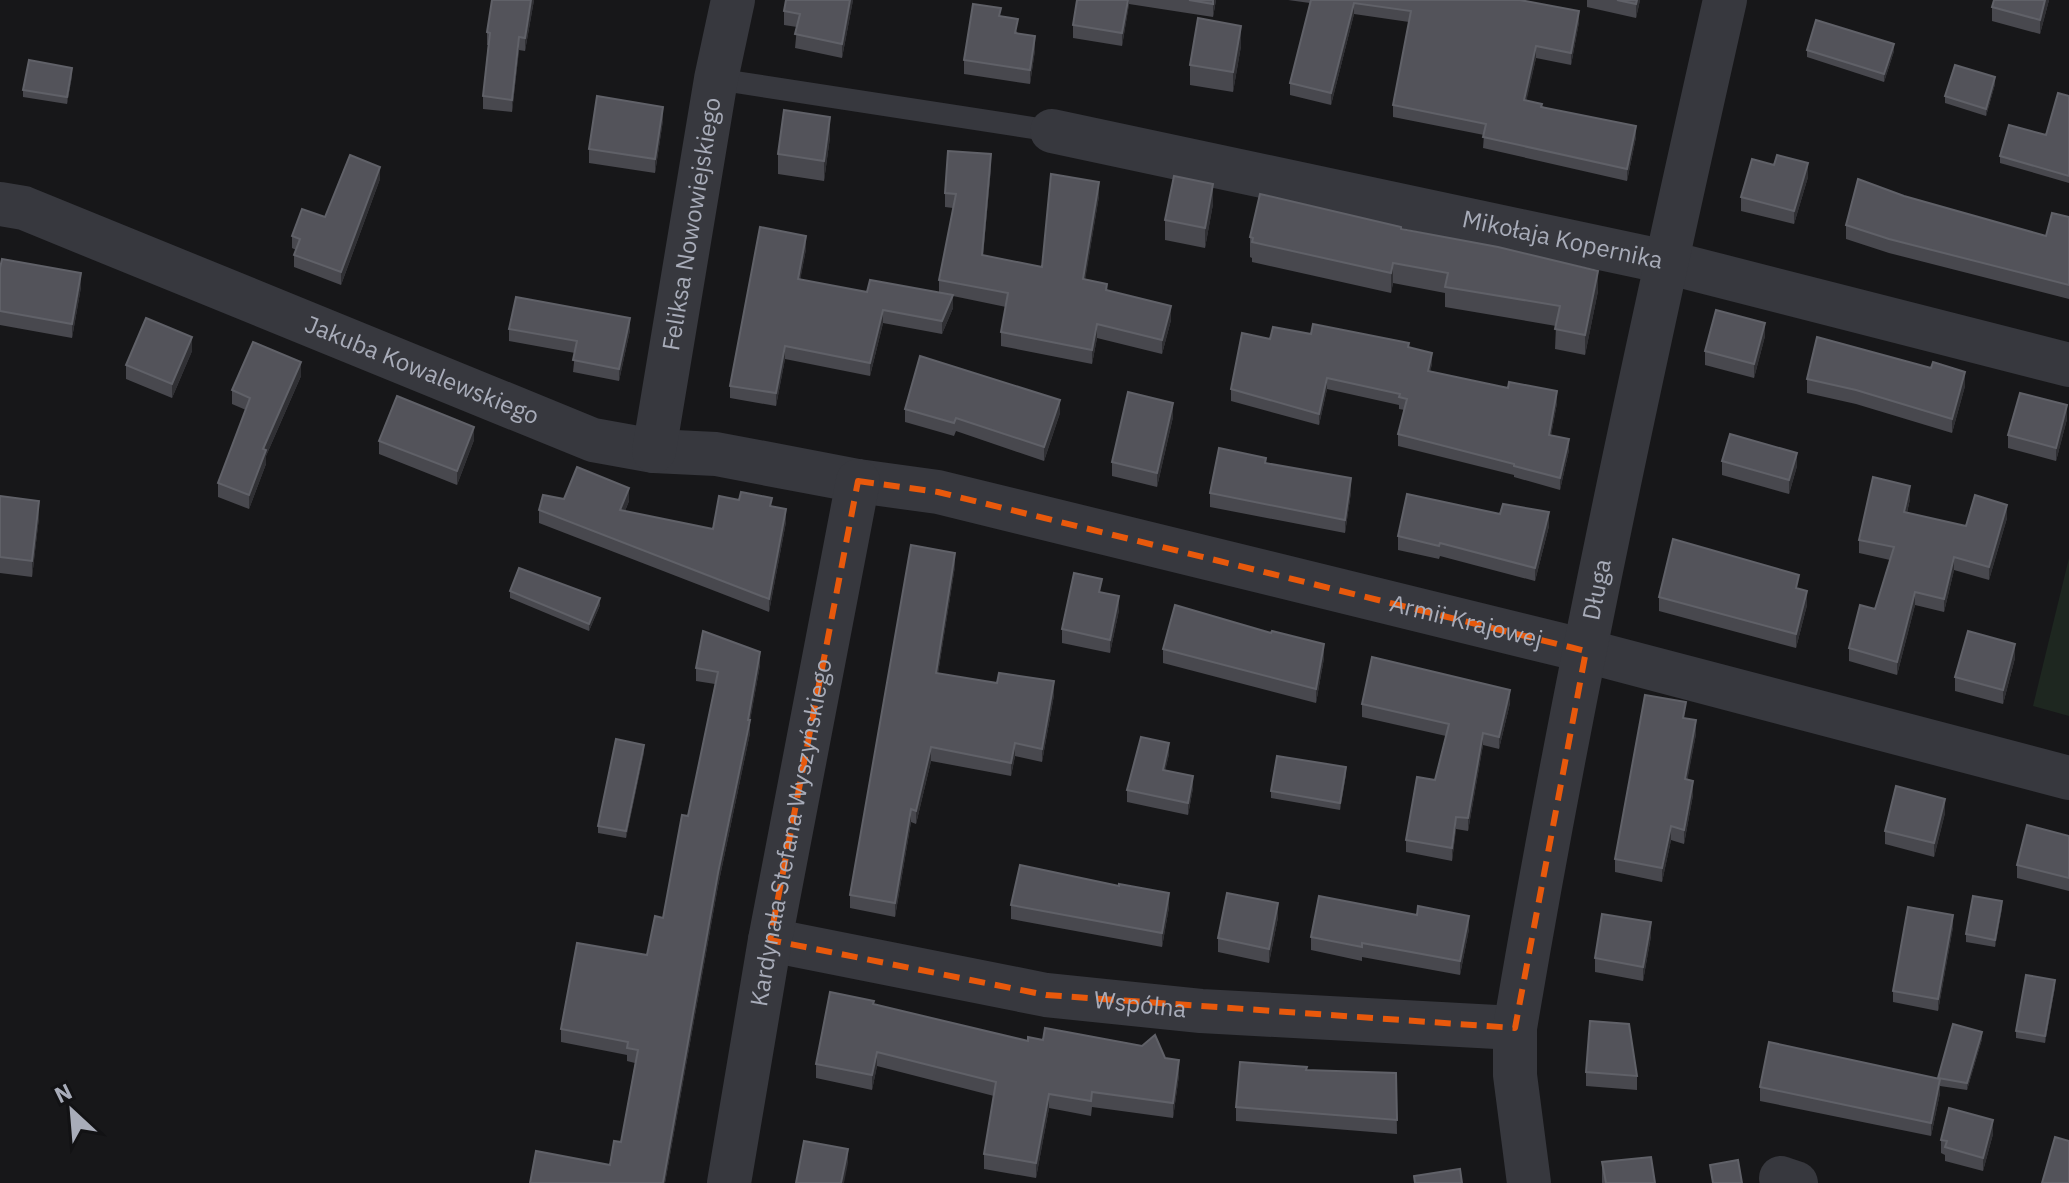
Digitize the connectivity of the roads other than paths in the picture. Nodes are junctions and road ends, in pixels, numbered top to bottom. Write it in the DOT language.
graph roads {
  1 [pos="733,0"];
  2 [pos="1725,0"];
  3 [pos="716,79"];
  4 [pos="1052,131"];
  5 [pos="0,204"];
  6 [pos="1666,262"];
  7 [pos="2069,365"];
  8 [pos="654,451"];
  9 [pos="858,481"];
  10 [pos="1586,651"];
  11 [pos="2069,778"];
  12 [pos="770,940"];
  13 [pos="1515,1028"];
  14 [pos="729,1183"];
  15 [pos="1529,1183"];
  1 -- 3 [label="street, Feliksa Nowowiejskiego"];
  2 -- 6 [label="street, Długa"];
  3 -- 4 [label="lane"];
  3 -- 8 [label="street, Feliksa Nowowiejskiego"];
  4 -- 6 [label="street, Mikołaja Kopernika"];
  5 -- 8 [label="street, Jakuba Kowalewskiego"];
  6 -- 7 [label="street, Mikołaja Kopernika"];
  6 -- 10 [label="street, Długa"];
  8 -- 9 [label="street, Jakuba Kowalewskiego"];
  9 -- 10 [label="street, Armii Krajowej"];
  9 -- 12 [label="street, Kardynała Stefana Wyszyńskiego"];
  10 -- 11 [label="street, Armii Krajowej"];
  10 -- 13 [label="street, Długa"];
  12 -- 13 [label="street, Wspólna"];
  12 -- 14 [label="street, Kardynała Stefana Wyszyńskiego"];
  13 -- 15 [label="street, Długa"];
}
